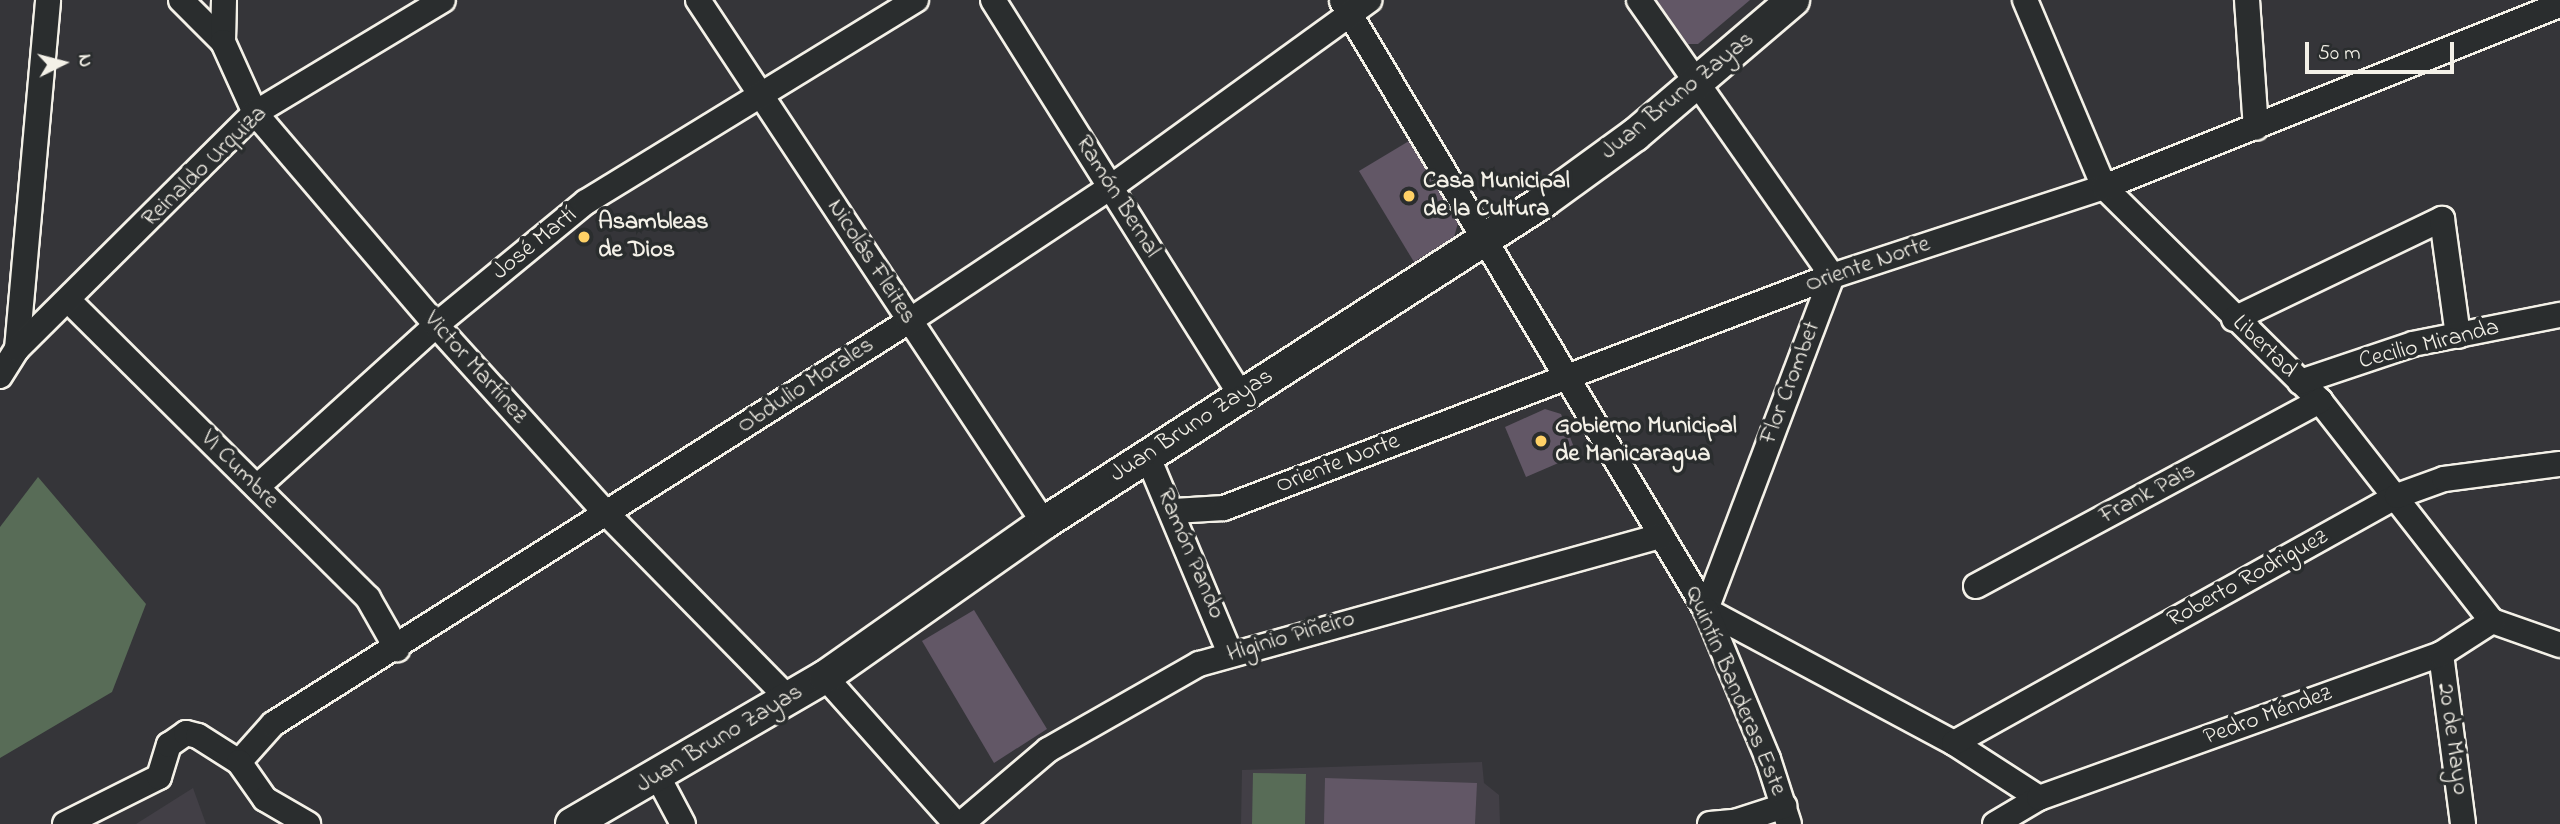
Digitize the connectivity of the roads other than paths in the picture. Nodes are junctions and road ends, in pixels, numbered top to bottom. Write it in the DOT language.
graph roads {
  1 [pos="48,0"];
  2 [pos="181,0"];
  3 [pos="224,0"];
  4 [pos="443,0"];
  5 [pos="698,0"];
  6 [pos="916,0"];
  7 [pos="993,0"];
  8 [pos="1639,0"];
  9 [pos="1793,0"];
  10 [pos="2025,0"];
  11 [pos="2247,0"];
  12 [pos="1354,4"];
  13 [pos="2559,9"];
  14 [pos="223,42"];
  15 [pos="1698,82"];
  16 [pos="762,95"];
  17 [pos="256,113"];
  18 [pos="2256,128"];
  19 [pos="1111,187"];
  20 [pos="2104,187"];
  21 [pos="1483,236"];
  22 [pos="1832,276"];
  23 [pos="68,300"];
  24 [pos="2560,315"];
  25 [pos="2234,318"];
  26 [pos="909,321"];
  27 [pos="436,325"];
  28 [pos="2458,336"];
  29 [pos="17,349"];
  30 [pos="0,376"];
  31 [pos="1564,376"];
  32 [pos="2300,382"];
  33 [pos="1240,393"];
  34 [pos="2320,401"];
  35 [pos="1147,455"];
  36 [pos="2560,464"];
  37 [pos="257,487"];
  38 [pos="2397,495"];
  39 [pos="1174,510"];
  40 [pos="607,513"];
  41 [pos="1044,523"];
  42 [pos="1662,536"];
  43 [pos="1976,586"];
  44 [pos="1706,610"];
  45 [pos="2492,621"];
  46 [pos="2560,645"];
  47 [pos="397,649"];
  48 [pos="1230,653"];
  49 [pos="2441,654"];
  50 [pos="825,677"];
  51 [pos="789,699"];
  52 [pos="1954,743"];
  53 [pos="239,762"];
  54 [pos="659,777"];
  55 [pos="2039,798"];
  56 [pos="1787,815"];
  57 [pos="65,824"];
  58 [pos="308,824"];
  59 [pos="572,824"];
  60 [pos="683,824"];
  61 [pos="958,824"];
  62 [pos="1710,824"];
  63 [pos="1995,824"];
  64 [pos="2463,824"];
  1 -- 29 [label="street"];
  2 -- 14 [label="street"];
  3 -- 14 [label="street, Victor Martínez"];
  4 -- 17 [label="street, Reinaldo Urquiza"];
  5 -- 16 [label="street, Nicolás Fleites"];
  6 -- 16 [label="street, José Martí"];
  7 -- 19 [label="street, Ramón Bernal"];
  8 -- 15 [label="street"];
  9 -- 15 [label="main road, Juan Bruno Zayas"];
  10 -- 20 [label="street, Libertad"];
  11 -- 18 [label="street"];
  12 -- 19 [label="street, Obdulio Morales"];
  12 -- 21 [label="street, Quintín Banderas Este"];
  13 -- 18 [label="street, Oriente Norte"];
  14 -- 17 [label="street, Victor Martínez"];
  15 -- 21 [label="main road, Juan Bruno Zayas"];
  15 -- 22 [label="street"];
  16 -- 26 [label="street, Nicolás Fleites"];
  16 -- 27 [label="street, José Martí"];
  17 -- 23 [label="street, Reinaldo Urquiza"];
  17 -- 27 [label="street, Victor Martínez"];
  18 -- 20 [label="street, Oriente Norte"];
  19 -- 26 [label="street, Obdulio Morales"];
  19 -- 33 [label="street, Ramón Bernal"];
  20 -- 22 [label="street, Oriente Norte"];
  20 -- 25 [label="street, Libertad"];
  21 -- 31 [label="street, Quintín Banderas Este"];
  21 -- 33 [label="main road, Juan Bruno Zayas"];
  22 -- 31 [label="street, Oriente Norte"];
  22 -- 44 [label="street, Flor Crombet"];
  23 -- 29 [label="street, Reinaldo Urquiza"];
  23 -- 37 [label="street, VI Cumbre"];
  24 -- 28 [label="street, Cecilio Miranda"];
  25 -- 28 [label="street"];
  25 -- 32 [label="street, Libertad"];
  26 -- 40 [label="street, Obdulio Morales"];
  26 -- 41 [label="street, Nicolás Fleites"];
  27 -- 37 [label="street, José Martí"];
  27 -- 40 [label="street, Victor Martínez"];
  28 -- 32 [label="street, Cecilio Miranda"];
  29 -- 30 [label="street, Reinaldo Urquiza"];
  31 -- 39 [label="street, Oriente Norte"];
  31 -- 42 [label="street, Quintín Banderas Este"];
  32 -- 34 [label="street, Libertad"];
  33 -- 35 [label="main road, Juan Bruno Zayas"];
  34 -- 38 [label="street, Libertad"];
  34 -- 43 [label="street, Frank Pais"];
  35 -- 39 [label="street, Ramón Pando"];
  35 -- 41 [label="main road, Juan Bruno Zayas"];
  36 -- 38 [label="street, Roberto Rodriguez"];
  37 -- 47 [label="street, VI Cumbre"];
  38 -- 45 [label="street, Libertad"];
  38 -- 52 [label="street, Roberto Rodriguez"];
  39 -- 48 [label="street, Ramón Pando"];
  40 -- 47 [label="street, Obdulio Morales"];
  40 -- 51 [label="street, Victor Martínez"];
  41 -- 50 [label="main road, Juan Bruno Zayas"];
  42 -- 44 [label="street, Quintín Banderas Este"];
  42 -- 48 [label="street, Higinio Piñeiro"];
  44 -- 52 [label="street"];
  44 -- 56 [label="street, Quintín Banderas Este"];
  45 -- 46 [label="street"];
  45 -- 49 [label="street, Pedro Méndez"];
  47 -- 53 [label="street, Obdulio Morales"];
  48 -- 61 [label="street, Higinio Piñeiro"];
  49 -- 55 [label="street, Pedro Méndez"];
  49 -- 64 [label="street, 20 de Mayo"];
  50 -- 51 [label="main road, Juan Bruno Zayas"];
  50 -- 61 [label="street"];
  51 -- 54 [label="main road, Juan Bruno Zayas"];
  52 -- 55 [label="street"];
  53 -- 57 [label="street"];
  53 -- 58 [label="street"];
  54 -- 59 [label="main road, Juan Bruno Zayas"];
  54 -- 60 [label="street"];
  55 -- 63 [label="street, Pedro Méndez"];
  56 -- 62 [label="street"];
}
